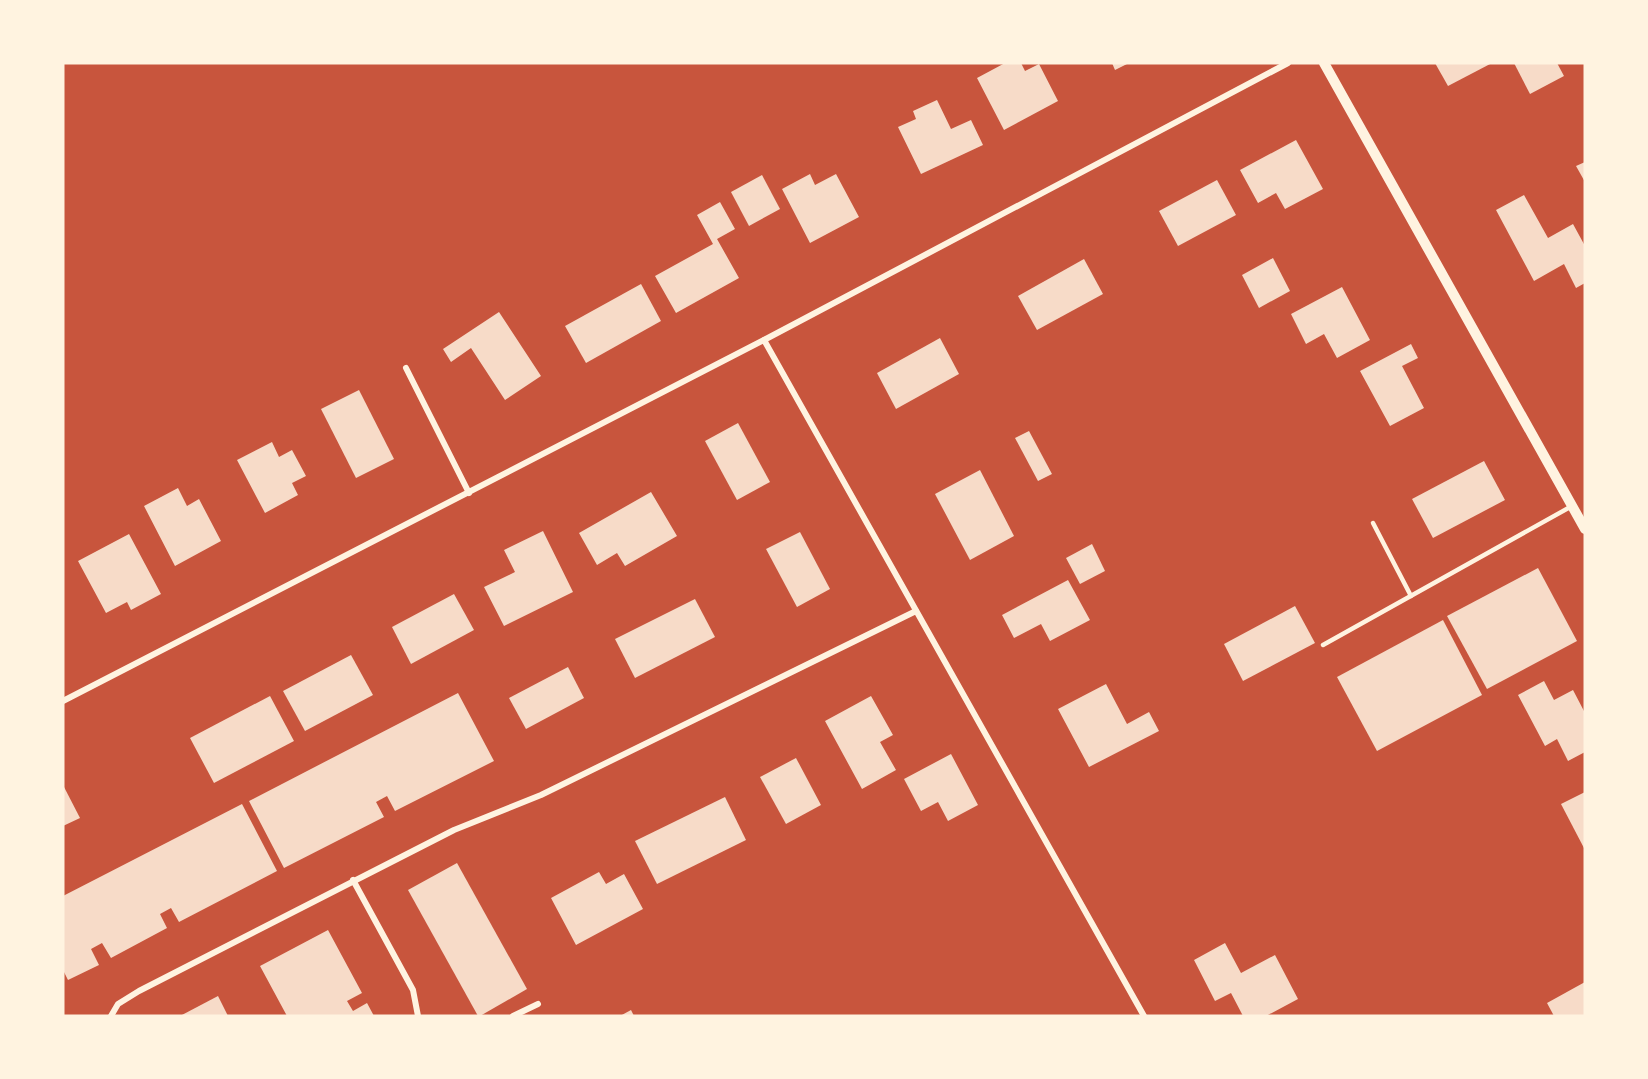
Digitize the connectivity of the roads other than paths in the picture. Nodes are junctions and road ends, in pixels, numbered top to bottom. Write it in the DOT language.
graph roads {
  1 [pos="1288,63"];
  2 [pos="1324,63"];
  3 [pos="764,340"];
  4 [pos="406,368"];
  5 [pos="469,493"];
  6 [pos="1572,506"];
  7 [pos="1373,523"];
  8 [pos="1585,529"];
  9 [pos="1411,596"];
  10 [pos="916,611"];
  11 [pos="1323,645"];
  12 [pos="63,700"];
  13 [pos="353,880"];
  14 [pos="538,1004"];
  15 [pos="111,1016"];
  16 [pos="418,1016"];
  17 [pos="513,1016"];
  18 [pos="1144,1016"];
  1 -- 3 [label="street"];
  2 -- 6 [label="street"];
  3 -- 5 [label="street"];
  3 -- 10 [label="street"];
  4 -- 5 [label="street"];
  5 -- 12 [label="street"];
  6 -- 8 [label="street"];
  6 -- 9 [label="lane"];
  7 -- 9 [label="lane"];
  9 -- 11 [label="lane"];
  10 -- 13 [label="street"];
  10 -- 18 [label="street"];
  13 -- 15 [label="street"];
  13 -- 16 [label="street"];
  14 -- 17 [label="street"];
}
